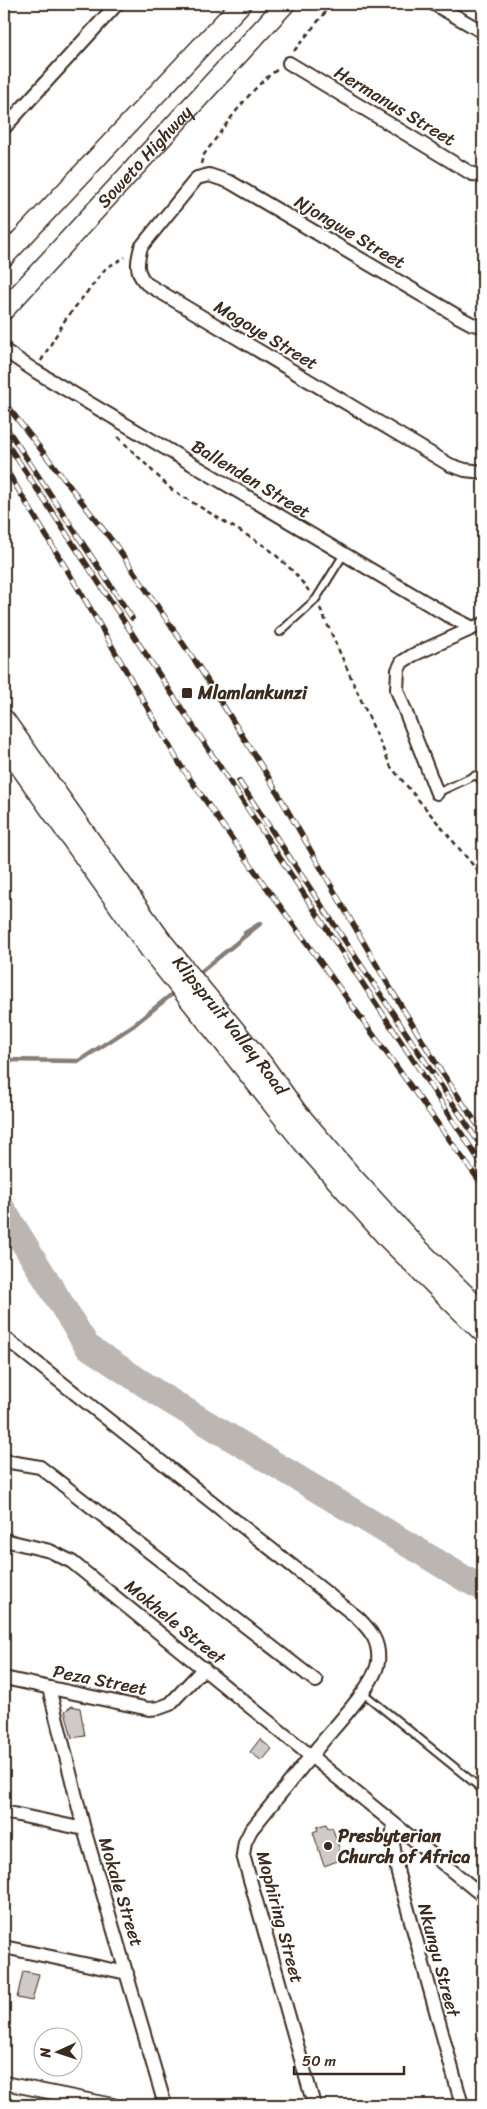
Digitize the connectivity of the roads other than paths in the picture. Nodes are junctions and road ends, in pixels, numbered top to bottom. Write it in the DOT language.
graph roads {
  1 [pos="117,4"];
  2 [pos="241,4"];
  3 [pos="285,4"];
  4 [pos="434,4"];
  5 [pos="483,32"];
  6 [pos="289,63"];
  7 [pos="4,128"];
  8 [pos="483,176"];
  9 [pos="141,247"];
  10 [pos="4,257"];
  11 [pos="7,306"];
  12 [pos="483,326"];
  13 [pos="4,350"];
  14 [pos="483,472"];
  15 [pos="344,554"];
  16 [pos="478,626"];
  17 [pos="280,632"];
  18 [pos="4,719"];
  19 [pos="4,744"];
  20 [pos="483,782"];
  21 [pos="437,793"];
  22 [pos="156,946"];
  23 [pos="212,1017"];
  24 [pos="483,1312"];
  25 [pos="483,1333"];
  26 [pos="4,1337"];
  27 [pos="4,1461"];
  28 [pos="4,1540"];
  29 [pos="204,1668"];
  30 [pos="4,1678"];
  31 [pos="316,1681"];
  32 [pos="49,1688"];
  33 [pos="362,1692"];
  34 [pos="311,1756"];
  35 [pos="483,1790"];
  36 [pos="4,1812"];
  37 [pos="394,1824"];
  38 [pos="84,1829"];
  39 [pos="483,1896"];
  40 [pos="4,1947"];
  41 [pos="127,1973"];
  42 [pos="4,2083"];
  43 [pos="113,2105"];
  44 [pos="165,2105"];
  45 [pos="314,2105"];
  46 [pos="462,2105"];
  1 -- 7 [label="street"];
  2 -- 10 [label="main road, Soweto Highway"];
  3 -- 11 [label="main road, Soweto Highway"];
  4 -- 5 [label="street"];
  6 -- 8 [label="street, Hermanus Street"];
  9 -- 12 [label="street, Njongwe Street"];
  9 -- 14 [label="street, Mogoye Street"];
  13 -- 15 [label="street, Ballenden Street"];
  15 -- 16 [label="street, Ballenden Street"];
  15 -- 17 [label="lane"];
  16 -- 21 [label="street"];
  18 -- 22 [label="main road, Klipspruit Valley Road"];
  19 -- 22 [label="main road, Klipspruit Valley Road"];
  20 -- 21 [label="lane"];
  22 -- 23 [label="main road, Klipspruit Valley Road"];
  23 -- 24 [label="main road, Klipspruit Valley Road"];
  23 -- 25 [label="main road, Klipspruit Valley Road"];
  26 -- 33 [label="street, Mophiring Street"];
  27 -- 31 [label="street"];
  28 -- 29 [label="street, Mokhele Street"];
  29 -- 32 [label="street, Peza Street"];
  29 -- 34 [label="street, Mokhele Street"];
  30 -- 32 [label="street, Peza Street"];
  32 -- 38 [label="street, Mokale Street"];
  33 -- 34 [label="street, Mophiring Street"];
  33 -- 35 [label="lane"];
  34 -- 37 [label="street, Mokhele Street"];
  34 -- 45 [label="street, Mophiring Street"];
  36 -- 38 [label="street"];
  37 -- 39 [label="street, Mokhele Street"];
  37 -- 46 [label="street, Nkungu Street"];
  38 -- 41 [label="street, Mokale Street"];
  40 -- 41 [label="street"];
  41 -- 44 [label="street, Mokale Street"];
  42 -- 43 [label="street"];
}
